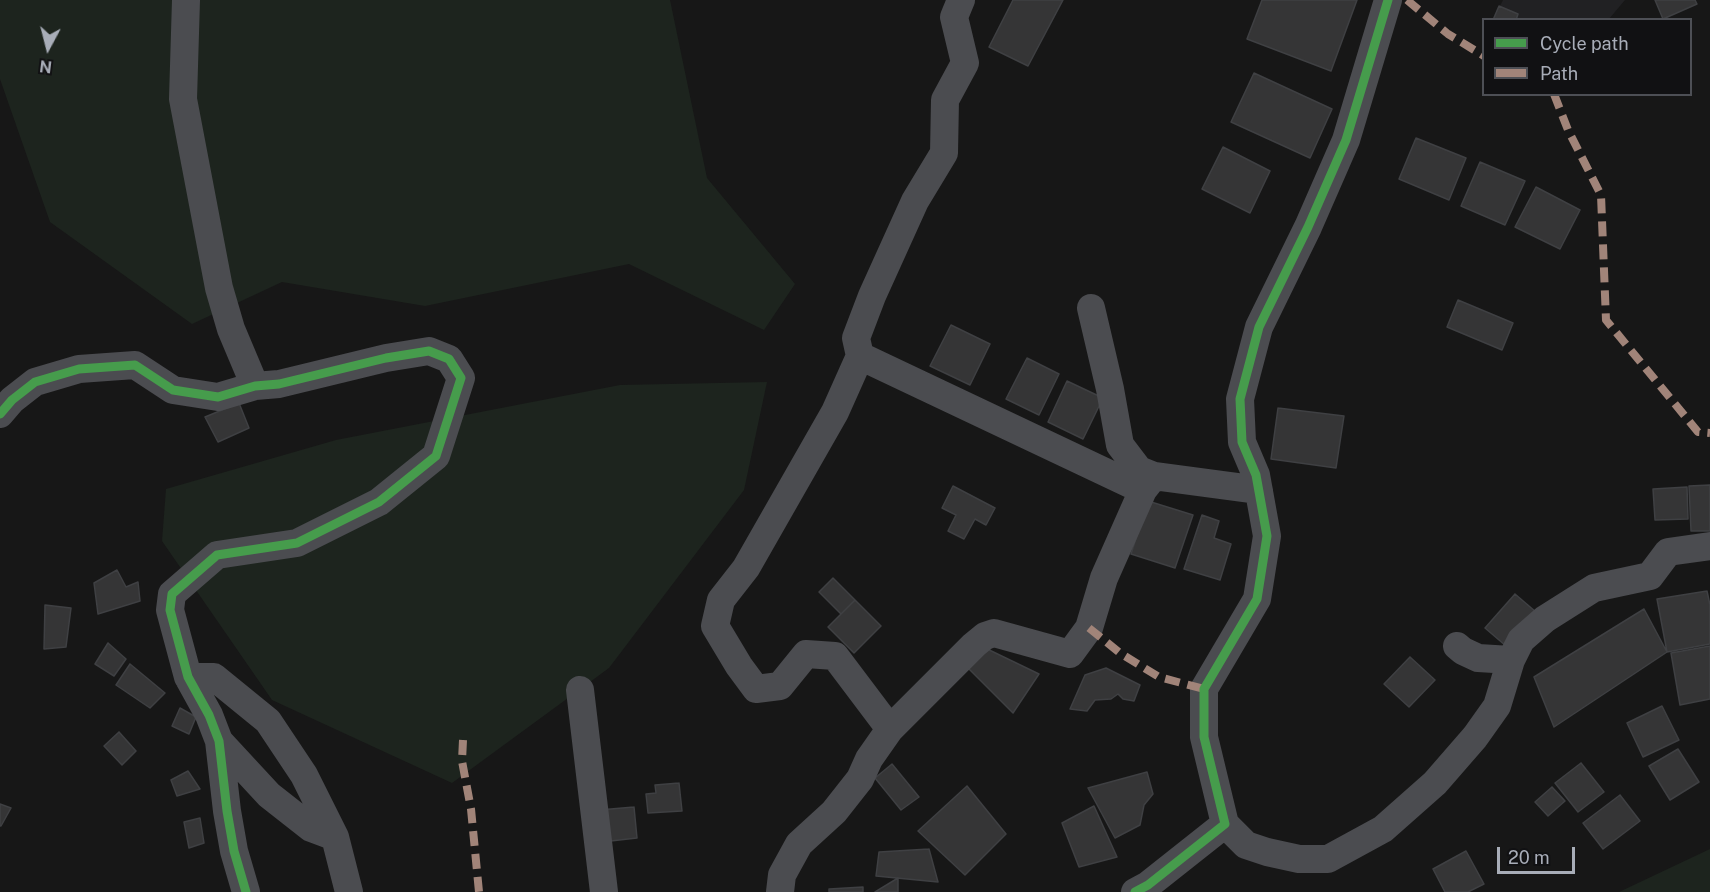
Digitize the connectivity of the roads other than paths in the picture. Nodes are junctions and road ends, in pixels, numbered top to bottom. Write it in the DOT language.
graph roads {
  1 [pos="186,0"];
  2 [pos="961,0"];
  3 [pos="1388,0"];
  4 [pos="1091,308"];
  5 [pos="860,356"];
  6 [pos="255,386"];
  7 [pos="0,414"];
  8 [pos="1148,483"];
  9 [pos="1259,490"];
  10 [pos="1710,546"];
  11 [pos="1457,646"];
  12 [pos="1511,660"];
  13 [pos="188,676"];
  14 [pos="580,690"];
  15 [pos="890,729"];
  16 [pos="219,741"];
  17 [pos="1226,824"];
  18 [pos="335,837"];
  19 [pos="246,892"];
  20 [pos="349,892"];
  21 [pos="604,892"];
  22 [pos="780,892"];
  23 [pos="1135,892"];
  1 -- 6 [label="street"];
  2 -- 5 [label="street"];
  3 -- 9 [label="street"];
  4 -- 8 [label="street"];
  5 -- 8 [label="street"];
  5 -- 15 [label="street"];
  6 -- 7 [label="street"];
  6 -- 13 [label="street"];
  8 -- 9 [label="street"];
  8 -- 15 [label="street"];
  9 -- 17 [label="street"];
  10 -- 12 [label="street"];
  11 -- 12 [label="street"];
  12 -- 17 [label="street"];
  13 -- 16 [label="street"];
  13 -- 18 [label="street"];
  14 -- 21 [label="street"];
  15 -- 22 [label="street"];
  16 -- 18 [label="street"];
  16 -- 19 [label="street"];
  17 -- 23 [label="street"];
  18 -- 20 [label="street"];
}
